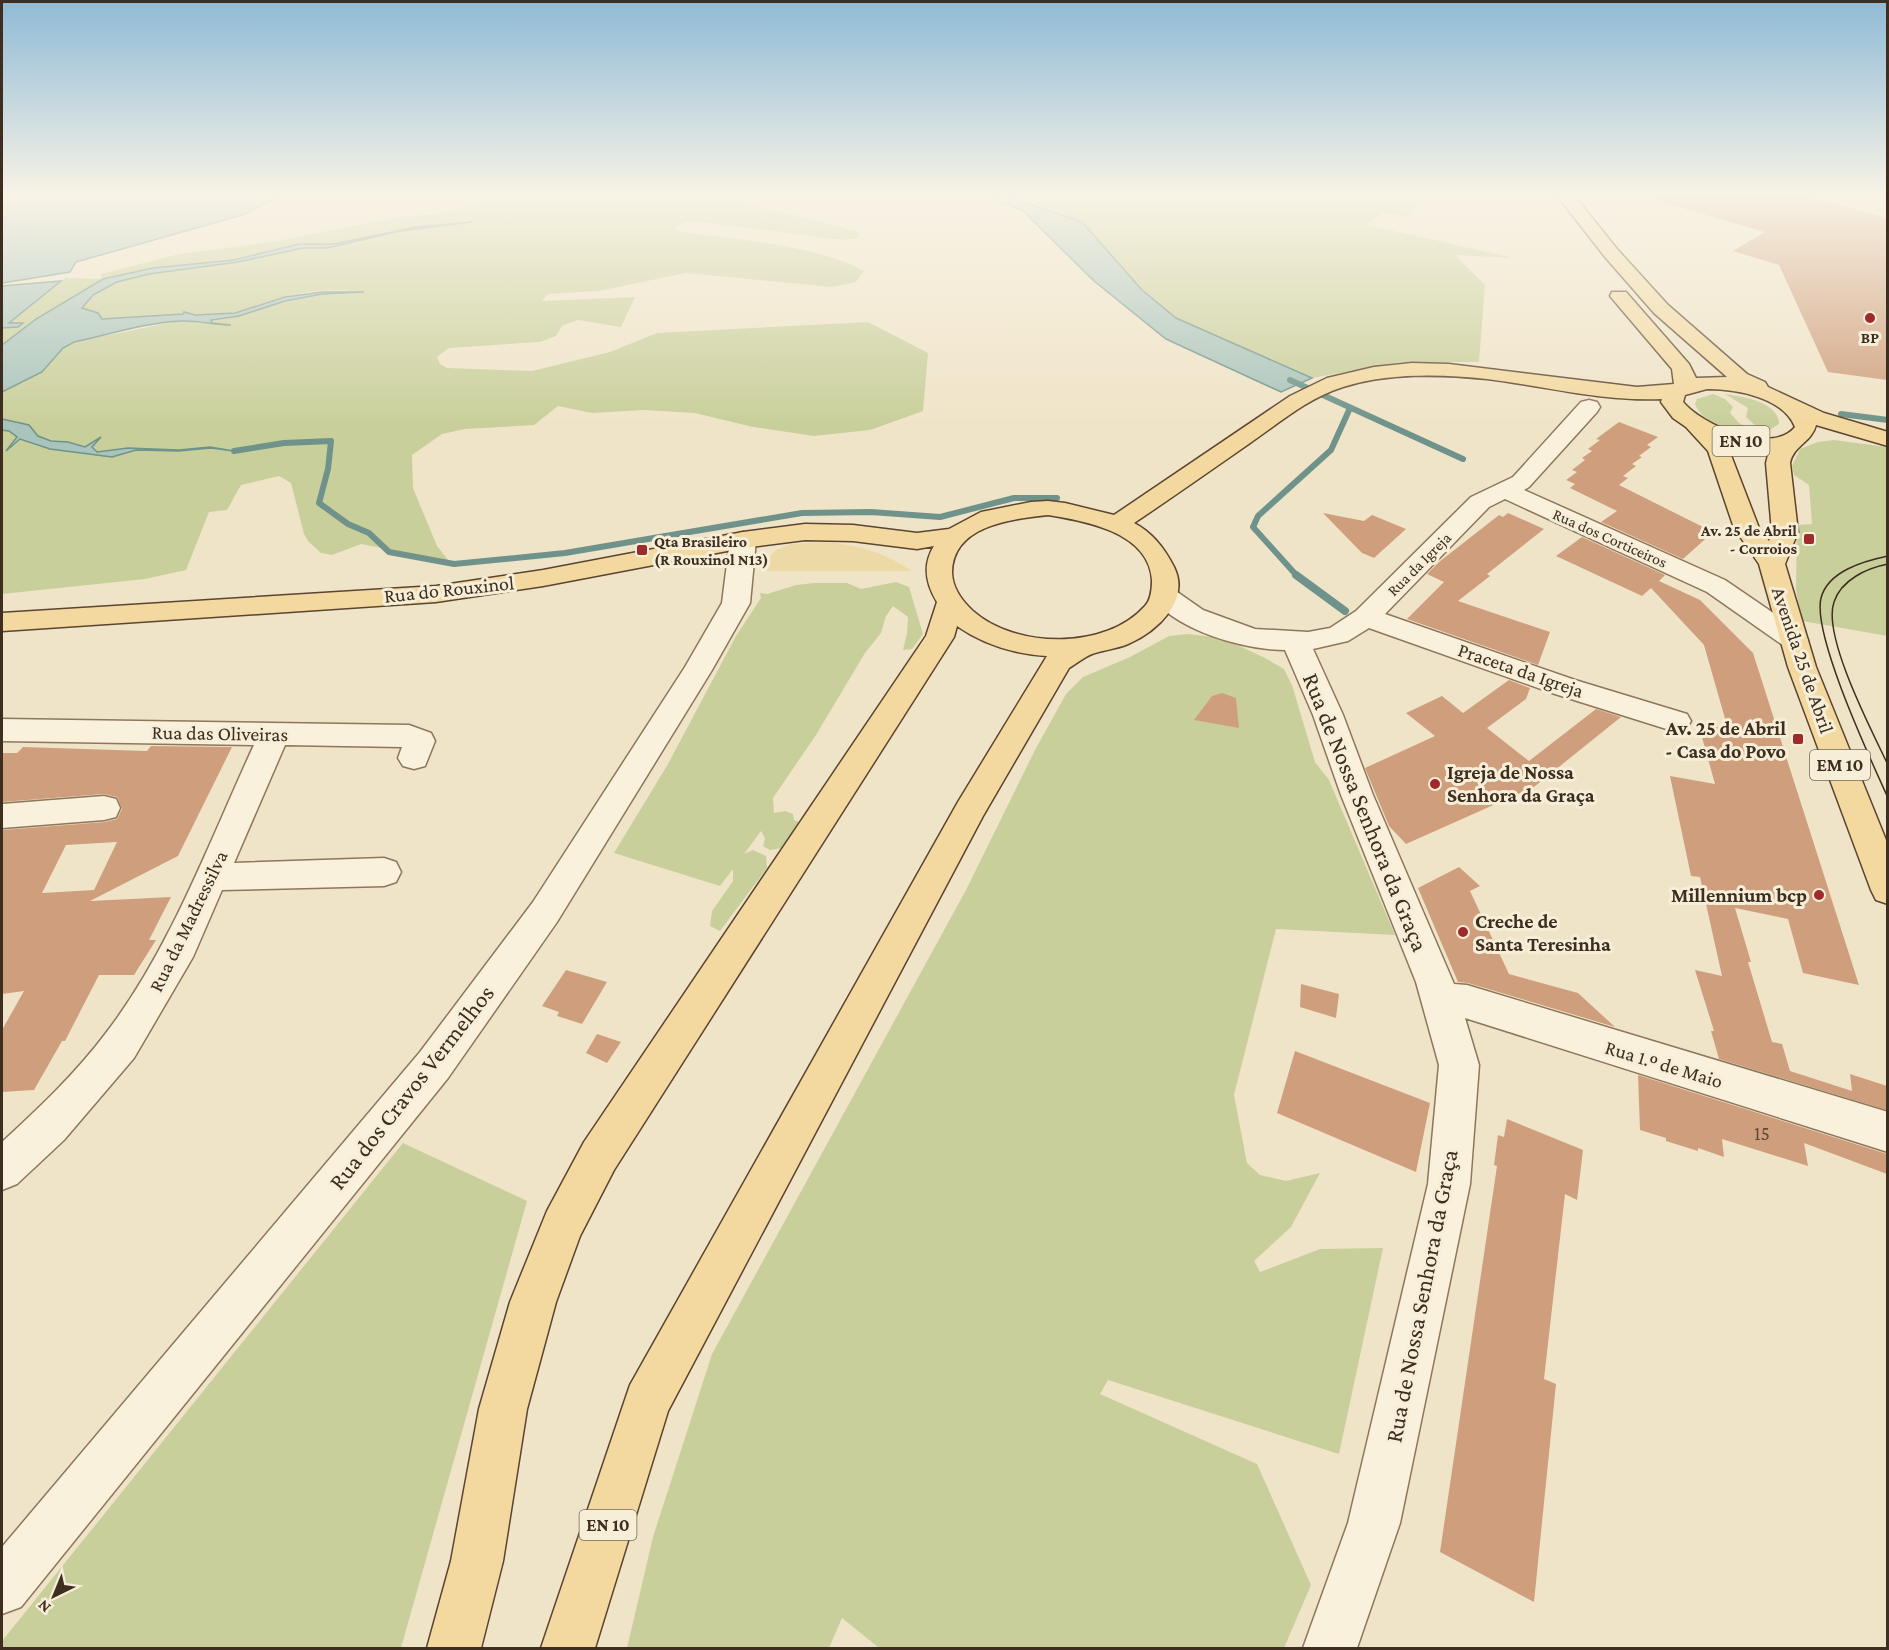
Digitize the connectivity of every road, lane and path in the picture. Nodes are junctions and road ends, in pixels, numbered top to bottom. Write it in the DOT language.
graph roads {
  1 [pos="1626,270"];
  2 [pos="1610,285"];
  3 [pos="1680,389"];
  4 [pos="1593,398"];
  5 [pos="1777,399"];
  6 [pos="1688,421"];
  7 [pos="1795,440"];
  8 [pos="1887,441"];
  9 [pos="1504,490"];
  10 [pos="1117,524"];
  11 [pos="956,536"];
  12 [pos="743,540"];
  13 [pos="893,540"];
  14 [pos="1774,571"];
  15 [pos="1716,586"];
  16 [pos="943,592"];
  17 [pos="1164,595"];
  18 [pos="1366,617"];
  19 [pos="2,622"];
  20 [pos="1141,625"];
  21 [pos="1215,626"];
  22 [pos="1794,640"];
  23 [pos="1295,641"];
  24 [pos="1083,646"];
  25 [pos="1676,721"];
  26 [pos="2,730"];
  27 [pos="274,734"];
  28 [pos="414,758"];
  29 [pos="104,808"];
  30 [pos="2,816"];
  31 [pos="384,872"];
  32 [pos="211,877"];
  33 [pos="1887,890"];
  34 [pos="1440,999"];
  35 [pos="1887,1132"];
  36 [pos="2,1169"];
  37 [pos="2,1588"];
  38 [pos="454,1648"];
  39 [pos="568,1648"];
  40 [pos="1330,1648"];
  1 -- 5 [label="main road, EN 10"];
  2 -- 3 [label="main road"];
  3 -- 4 [label="main road"];
  3 -- 5 [label="main road"];
  3 -- 6 [label="main road"];
  4 -- 6 [label="main road"];
  4 -- 9 [label="street, Rua da Igreja"];
  4 -- 10 [label="main road"];
  5 -- 7 [label="main road, EN 10"];
  5 -- 8 [label="main road"];
  6 -- 7 [label="main road, EN 10"];
  6 -- 14 [label="main road, Avenida 25 de Abril"];
  7 -- 8 [label="main road"];
  7 -- 14 [label="main road, Avenida 25 de Abril"];
  9 -- 15 [label="street, Rua dos Corticeiros"];
  9 -- 18 [label="street, Rua da Igreja"];
  10 -- 11 [label="main road"];
  10 -- 17 [label="main road"];
  11 -- 13 [label="main road, Rua do Rouxinol"];
  11 -- 16 [label="main road"];
  12 -- 13 [label="main road, Rua do Rouxinol"];
  12 -- 19 [label="main road, Rua do Rouxinol"];
  12 -- 37 [label="street, Rua dos Cravos Vermelhos"];
  13 -- 16 [label="main road"];
  14 -- 15 [label="street"];
  14 -- 22 [label="main road, Avenida 25 de Abril / EM 10"];
  15 -- 22 [label="street"];
  16 -- 24 [label="main road"];
  16 -- 38 [label="main road"];
  17 -- 20 [label="main road"];
  17 -- 21 [label="street, Rua da Igreja"];
  18 -- 23 [label="street, Rua da Igreja"];
  18 -- 25 [label="street, Praceta da Igreja"];
  20 -- 21 [label="street, Rua da Igreja"];
  20 -- 24 [label="main road"];
  21 -- 23 [label="street, Rua da Igreja"];
  22 -- 33 [label="main road, Avenida 25 de Abril / EM 10"];
  23 -- 34 [label="street, Rua de Nossa Senhora da Graça"];
  24 -- 39 [label="main road, EN 10"];
  26 -- 27 [label="street, Rua das Oliveiras"];
  27 -- 28 [label="street, Rua das Oliveiras"];
  27 -- 32 [label="street, Rua da Madressilva"];
  29 -- 30 [label="street"];
  31 -- 32 [label="street"];
  32 -- 36 [label="street, Rua da Madressilva"];
  34 -- 35 [label="street, Rua 1.º de Maio"];
  34 -- 40 [label="street, Rua de Nossa Senhora da Graça"];
}
